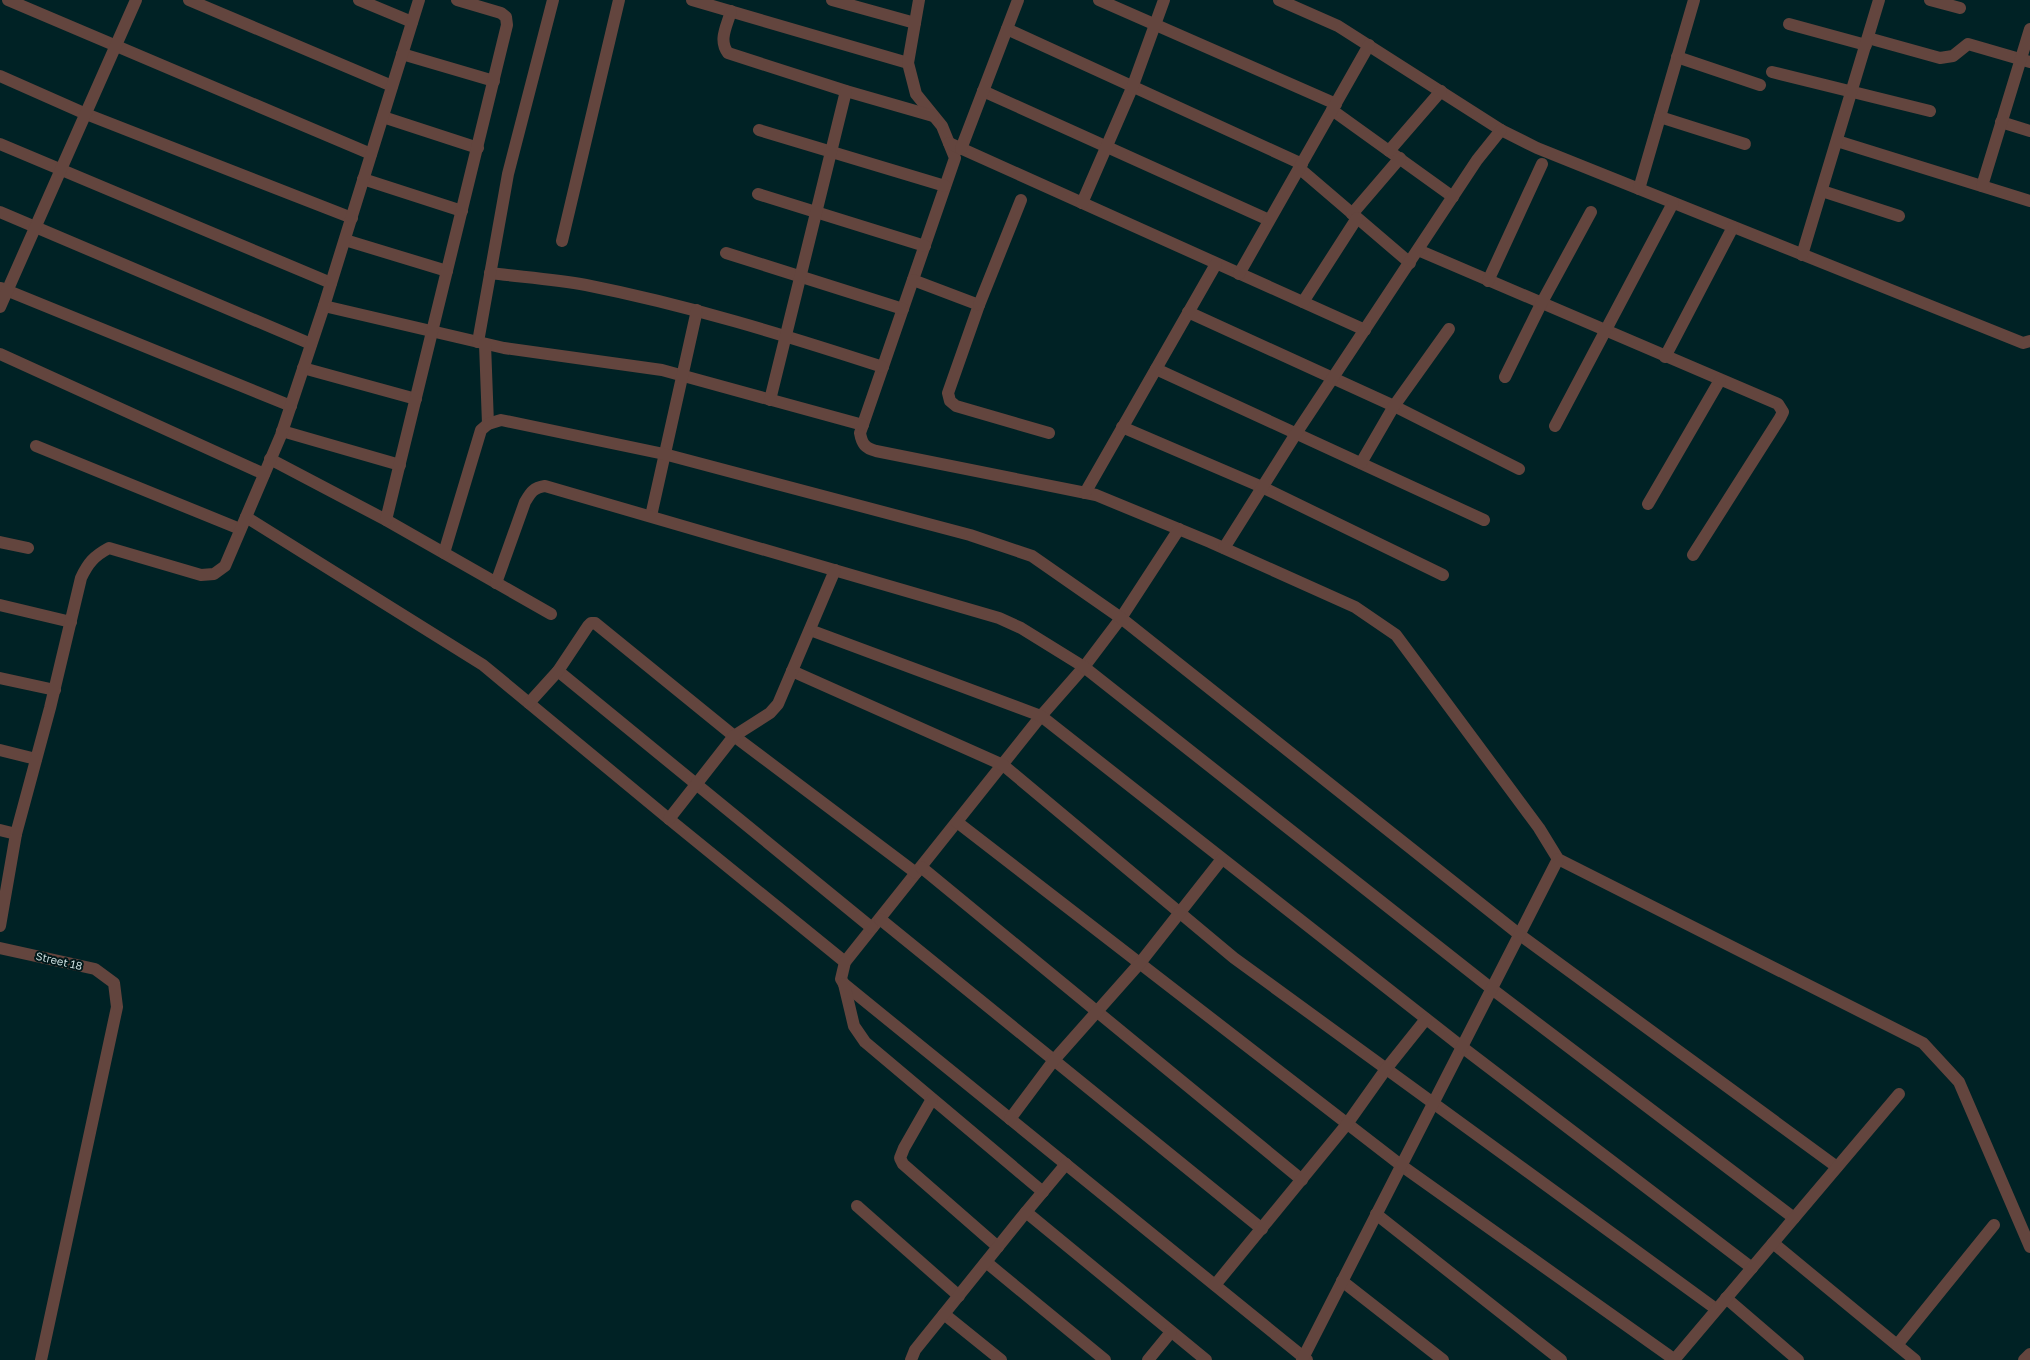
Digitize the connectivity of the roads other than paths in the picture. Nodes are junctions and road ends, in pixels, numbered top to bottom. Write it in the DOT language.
graph roads {
  1 [pos="8,0"];
  2 [pos="136,0"];
  3 [pos="189,0"];
  4 [pos="359,0"];
  5 [pos="419,0"];
  6 [pos="457,0"];
  7 [pos="553,0"];
  8 [pos="619,0"];
  9 [pos="692,0"];
  10 [pos="832,0"];
  11 [pos="919,0"];
  12 [pos="1018,0"];
  13 [pos="1099,0"];
  14 [pos="1164,0"];
  15 [pos="1278,0"];
  16 [pos="1694,0"];
  17 [pos="1879,0"];
  18 [pos="1930,0"];
  19 [pos="1291,2"];
  20 [pos="1960,8"];
  21 [pos="731,11"];
  22 [pos="412,22"];
  23 [pos="915,23"];
  24 [pos="1154,24"];
  25 [pos="1789,24"];
  26 [pos="1007,29"];
  27 [pos="2030,29"];
  28 [pos="1867,41"];
  29 [pos="1369,45"];
  30 [pos="116,46"];
  31 [pos="402,54"];
  32 [pos="1677,57"];
  33 [pos="2025,60"];
  34 [pos="908,63"];
  35 [pos="1772,72"];
  36 [pos="0,76"];
  37 [pos="494,81"];
  38 [pos="1760,85"];
  39 [pos="392,86"];
  40 [pos="1132,88"];
  41 [pos="983,91"];
  42 [pos="1441,91"];
  43 [pos="846,92"];
  44 [pos="1852,92"];
  45 [pos="1334,107"];
  46 [pos="1930,111"];
  47 [pos="86,114"];
  48 [pos="934,116"];
  49 [pos="383,117"];
  50 [pos="1660,117"];
  51 [pos="2001,122"];
  52 [pos="759,130"];
  53 [pos="1501,130"];
  54 [pos="2030,131"];
  55 [pos="1836,141"];
  56 [pos="949,143"];
  57 [pos="0,144"];
  58 [pos="1745,144"];
  59 [pos="1107,147"];
  60 [pos="478,148"];
  61 [pos="961,149"];
  62 [pos="1389,151"];
  63 [pos="831,153"];
  64 [pos="371,154"];
  65 [pos="1400,158"];
  66 [pos="1542,164"];
  67 [pos="1300,166"];
  68 [pos="61,170"];
  69 [pos="364,179"];
  70 [pos="945,186"];
  71 [pos="1982,186"];
  72 [pos="1640,189"];
  73 [pos="1822,191"];
  74 [pos="758,194"];
  75 [pos="1453,196"];
  76 [pos="1021,200"];
  77 [pos="2030,201"];
  78 [pos="1673,202"];
  79 [pos="1082,203"];
  80 [pos="462,211"];
  81 [pos="0,212"];
  82 [pos="817,212"];
  83 [pos="1591,212"];
  84 [pos="1355,216"];
  85 [pos="1899,216"];
  86 [pos="352,218"];
  87 [pos="1269,220"];
  88 [pos="36,227"];
  89 [pos="1733,227"];
  90 [pos="345,240"];
  91 [pos="562,241"];
  92 [pos="925,246"];
  93 [pos="1418,250"];
  94 [pos="726,253"];
  95 [pos="1802,255"];
  96 [pos="1410,263"];
  97 [pos="1216,264"];
  98 [pos="447,271"];
  99 [pos="490,273"];
  100 [pos="1239,274"];
  101 [pos="801,276"];
  102 [pos="913,280"];
  103 [pos="1488,281"];
  104 [pos="331,283"];
  105 [pos="3,289"];
  106 [pos="1303,302"];
  107 [pos="1541,304"];
  108 [pos="979,305"];
  109 [pos="324,306"];
  110 [pos="0,307"];
  111 [pos="903,309"];
  112 [pos="697,310"];
  113 [pos="1188,312"];
  114 [pos="1449,329"];
  115 [pos="1365,330"];
  116 [pos="432,332"];
  117 [pos="1605,332"];
  118 [pos="786,336"];
  119 [pos="2030,341"];
  120 [pos="481,343"];
  121 [pos="311,344"];
  122 [pos="0,354"];
  123 [pos="1665,357"];
  124 [pos="883,367"];
  125 [pos="303,368"];
  126 [pos="1156,369"];
  127 [pos="681,376"];
  128 [pos="1506,377"];
  129 [pos="1333,378"];
  130 [pos="1720,380"];
  131 [pos="416,399"];
  132 [pos="770,400"];
  133 [pos="291,406"];
  134 [pos="1394,406"];
  135 [pos="488,424"];
  136 [pos="863,425"];
  137 [pos="1122,426"];
  138 [pos="1555,426"];
  139 [pos="282,431"];
  140 [pos="1297,432"];
  141 [pos="1049,433"];
  142 [pos="36,446"];
  143 [pos="664,454"];
  144 [pos="270,459"];
  145 [pos="1362,463"];
  146 [pos="400,465"];
  147 [pos="1519,469"];
  148 [pos="264,474"];
  149 [pos="1262,487"];
  150 [pos="1084,493"];
  151 [pos="1648,504"];
  152 [pos="651,516"];
  153 [pos="246,517"];
  154 [pos="386,520"];
  155 [pos="1484,520"];
  156 [pos="1179,529"];
  157 [pos="240,530"];
  158 [pos="0,542"];
  159 [pos="28,548"];
  160 [pos="1224,548"];
  161 [pos="444,553"];
  162 [pos="1692,555"];
  163 [pos="835,570"];
  164 [pos="1443,575"];
  165 [pos="496,583"];
  166 [pos="0,605"];
  167 [pos="551,614"];
  168 [pos="1121,618"];
  169 [pos="71,622"];
  170 [pos="810,630"];
  171 [pos="1084,667"];
  172 [pos="558,671"];
  173 [pos="792,671"];
  174 [pos="0,678"];
  175 [pos="55,690"];
  176 [pos="529,704"];
  177 [pos="1041,716"];
  178 [pos="734,736"];
  179 [pos="0,750"];
  180 [pos="36,759"];
  181 [pos="1003,765"];
  182 [pos="697,783"];
  183 [pos="669,819"];
  184 [pos="957,822"];
  185 [pos="0,830"];
  186 [pos="16,834"];
  187 [pos="1222,859"];
  188 [pos="1558,859"];
  189 [pos="919,870"];
  190 [pos="1178,913"];
  191 [pos="876,924"];
  192 [pos="0,926"];
  193 [pos="1520,935"];
  194 [pos="0,948"];
  195 [pos="845,962"];
  196 [pos="1140,963"];
  197 [pos="844,984"];
  198 [pos="1492,989"];
  199 [pos="1097,1012"];
  200 [pos="1426,1019"];
  201 [pos="1462,1047"];
  202 [pos="1054,1060"];
  203 [pos="1386,1070"];
  204 [pos="1899,1094"];
  205 [pos="932,1099"];
  206 [pos="1433,1104"];
  207 [pos="1010,1119"];
  208 [pos="1347,1124"];
  209 [pos="1066,1164"];
  210 [pos="1402,1166"];
  211 [pos="1837,1167"];
  212 [pos="1302,1180"];
  213 [pos="1043,1192"];
  214 [pos="857,1206"];
  215 [pos="1026,1212"];
  216 [pos="1376,1214"];
  217 [pos="1794,1218"];
  218 [pos="1994,1225"];
  219 [pos="1262,1229"];
  220 [pos="1773,1242"];
  221 [pos="998,1247"];
  222 [pos="2030,1247"];
  223 [pos="986,1262"];
  224 [pos="1752,1268"];
  225 [pos="1342,1281"];
  226 [pos="1215,1285"];
  227 [pos="958,1296"];
  228 [pos="1726,1298"];
  229 [pos="1716,1309"];
  230 [pos="944,1314"];
  231 [pos="1171,1332"];
  232 [pos="1896,1345"];
  233 [pos="2030,1354"];
  234 [pos="1304,1359"];
  235 [pos="41,1360"];
  236 [pos="911,1360"];
  237 [pos="1001,1360"];
  238 [pos="1105,1360"];
  239 [pos="1148,1360"];
  240 [pos="1206,1360"];
  241 [pos="1443,1360"];
  242 [pos="1561,1360"];
  243 [pos="1674,1360"];
  244 [pos="1798,1360"];
  245 [pos="1915,1360"];
  246 [pos="2024,1360"];
  1 -- 30 [label="street"];
  2 -- 30 [label="street"];
  3 -- 39 [label="street"];
  4 -- 22 [label="street"];
  5 -- 22 [label="street"];
  6 -- 37 [label="street"];
  7 -- 99 [label="street"];
  8 -- 91 [label="street"];
  9 -- 21 [label="street"];
  10 -- 23 [label="street"];
  11 -- 23 [label="street"];
  12 -- 26 [label="street"];
  13 -- 24 [label="street"];
  14 -- 24 [label="street"];
  15 -- 19 [label="street"];
  16 -- 32 [label="street"];
  17 -- 28 [label="street"];
  18 -- 20 [label="street"];
  19 -- 29 [label="street"];
  21 -- 34 [label="street"];
  21 -- 43 [label="street"];
  22 -- 31 [label="street"];
  23 -- 34 [label="street"];
  24 -- 40 [label="street"];
  24 -- 45 [label="street"];
  25 -- 28 [label="street"];
  26 -- 40 [label="street"];
  26 -- 41 [label="street"];
  27 -- 33 [label="street"];
  28 -- 33 [label="street"];
  28 -- 44 [label="street"];
  29 -- 42 [label="street"];
  29 -- 45 [label="street"];
  30 -- 47 [label="street"];
  30 -- 64 [label="street"];
  31 -- 37 [label="street"];
  31 -- 39 [label="street"];
  32 -- 38 [label="street"];
  32 -- 50 [label="street"];
  33 -- 51 [label="street"];
  34 -- 48 [label="street"];
  35 -- 44 [label="street"];
  36 -- 47 [label="street"];
  37 -- 60 [label="street"];
  39 -- 49 [label="street"];
  40 -- 59 [label="street"];
  40 -- 67 [label="street"];
  41 -- 59 [label="street"];
  41 -- 61 [label="street"];
  42 -- 53 [label="street"];
  42 -- 62 [label="street"];
  43 -- 48 [label="street"];
  43 -- 63 [label="street"];
  44 -- 46 [label="street"];
  44 -- 55 [label="street"];
  45 -- 62 [label="street"];
  45 -- 67 [label="street"];
  47 -- 68 [label="street"];
  47 -- 86 [label="street"];
  48 -- 56 [label="street"];
  49 -- 60 [label="street"];
  49 -- 64 [label="street"];
  50 -- 58 [label="street"];
  50 -- 72 [label="street"];
  51 -- 54 [label="street"];
  51 -- 71 [label="street"];
  52 -- 63 [label="street"];
  53 -- 72 [label="street"];
  53 -- 75 [label="street"];
  55 -- 71 [label="street"];
  55 -- 73 [label="street"];
  56 -- 61 [label="street"];
  56 -- 70 [label="street"];
  57 -- 68 [label="street"];
  59 -- 79 [label="street"];
  59 -- 87 [label="street"];
  60 -- 80 [label="street"];
  61 -- 79 [label="street"];
  62 -- 65 [label="street"];
  63 -- 70 [label="street"];
  63 -- 82 [label="street"];
  64 -- 69 [label="street"];
  65 -- 75 [label="street"];
  65 -- 84 [label="street"];
  66 -- 103 [label="street"];
  67 -- 84 [label="street"];
  67 -- 87 [label="street"];
  68 -- 88 [label="street"];
  68 -- 104 [label="street"];
  69 -- 80 [label="street"];
  69 -- 86 [label="street"];
  70 -- 92 [label="street"];
  71 -- 77 [label="street"];
  72 -- 78 [label="street"];
  73 -- 85 [label="street"];
  73 -- 95 [label="street"];
  74 -- 82 [label="street"];
  75 -- 93 [label="street"];
  76 -- 108 [label="street"];
  78 -- 89 [label="street"];
  78 -- 117 [label="street"];
  79 -- 97 [label="street"];
  80 -- 98 [label="street"];
  81 -- 88 [label="street"];
  82 -- 92 [label="street"];
  82 -- 101 [label="street"];
  83 -- 107 [label="street"];
  84 -- 96 [label="street"];
  84 -- 106 [label="street"];
  86 -- 90 [label="street"];
  87 -- 100 [label="street"];
  88 -- 105 [label="street"];
  88 -- 121 [label="street"];
  89 -- 95 [label="street"];
  89 -- 123 [label="street"];
  90 -- 98 [label="street"];
  90 -- 104 [label="street"];
  92 -- 102 [label="street"];
  93 -- 96 [label="street"];
  93 -- 103 [label="street"];
  94 -- 101 [label="street"];
  95 -- 119 [label="street"];
  96 -- 115 [label="street"];
  97 -- 100 [label="street"];
  97 -- 113 [label="street"];
  98 -- 116 [label="street"];
  99 -- 112 [label="street"];
  99 -- 120 [label="street"];
  100 -- 106 [label="street"];
  101 -- 111 [label="street"];
  101 -- 118 [label="street"];
  102 -- 108 [label="street"];
  102 -- 111 [label="street"];
  103 -- 107 [label="street"];
  104 -- 109 [label="street"];
  105 -- 110 [label="street"];
  105 -- 133 [label="street"];
  106 -- 115 [label="street"];
  107 -- 117 [label="street"];
  107 -- 128 [label="street"];
  108 -- 141 [label="street"];
  109 -- 116 [label="street"];
  109 -- 121 [label="street"];
  111 -- 124 [label="street"];
  112 -- 118 [label="street"];
  112 -- 127 [label="street"];
  113 -- 126 [label="street"];
  113 -- 129 [label="street"];
  114 -- 134 [label="street"];
  115 -- 129 [label="street"];
  116 -- 120 [label="street"];
  116 -- 131 [label="street"];
  117 -- 123 [label="street"];
  117 -- 138 [label="street"];
  118 -- 124 [label="street"];
  118 -- 132 [label="street"];
  120 -- 127 [label="street"];
  120 -- 135 [label="street"];
  121 -- 125 [label="street"];
  122 -- 148 [label="street"];
  123 -- 130 [label="street"];
  124 -- 136 [label="street"];
  125 -- 131 [label="street"];
  125 -- 133 [label="street"];
  126 -- 137 [label="street"];
  126 -- 140 [label="street"];
  127 -- 132 [label="street"];
  127 -- 143 [label="street"];
  129 -- 134 [label="street"];
  129 -- 140 [label="street"];
  130 -- 151 [label="street"];
  130 -- 162 [label="street"];
  131 -- 146 [label="street"];
  132 -- 136 [label="street"];
  133 -- 139 [label="street"];
  134 -- 145 [label="street"];
  134 -- 147 [label="street"];
  135 -- 143 [label="street"];
  135 -- 161 [label="street"];
  136 -- 150 [label="street"];
  137 -- 149 [label="street"];
  137 -- 150 [label="street"];
  139 -- 144 [label="street"];
  139 -- 146 [label="street"];
  140 -- 145 [label="street"];
  140 -- 149 [label="street"];
  142 -- 157 [label="street"];
  143 -- 152 [label="street"];
  143 -- 168 [label="street"];
  144 -- 148 [label="street"];
  144 -- 154 [label="street"];
  145 -- 155 [label="street"];
  146 -- 154 [label="street"];
  148 -- 153 [label="street"];
  149 -- 160 [label="street"];
  149 -- 164 [label="street"];
  150 -- 156 [label="street"];
  152 -- 163 [label="street"];
  152 -- 165 [label="street"];
  153 -- 157 [label="street"];
  153 -- 176 [label="street"];
  154 -- 161 [label="street"];
  156 -- 160 [label="street"];
  156 -- 168 [label="street"];
  157 -- 169 [label="street"];
  158 -- 159 [label="street"];
  160 -- 188 [label="street"];
  161 -- 165 [label="street"];
  163 -- 170 [label="street"];
  163 -- 171 [label="street"];
  165 -- 167 [label="street"];
  166 -- 169 [label="street"];
  168 -- 171 [label="street"];
  168 -- 193 [label="street"];
  169 -- 175 [label="street"];
  170 -- 173 [label="street"];
  170 -- 177 [label="street"];
  171 -- 177 [label="street"];
  171 -- 198 [label="street"];
  172 -- 176 [label="street"];
  172 -- 178 [label="street"];
  172 -- 182 [label="street"];
  173 -- 178 [label="street"];
  173 -- 181 [label="street"];
  174 -- 175 [label="street"];
  175 -- 180 [label="street"];
  176 -- 183 [label="street"];
  177 -- 181 [label="street"];
  177 -- 187 [label="street"];
  178 -- 182 [label="street"];
  178 -- 189 [label="street"];
  179 -- 180 [label="street"];
  180 -- 186 [label="street"];
  181 -- 184 [label="street"];
  181 -- 190 [label="street"];
  182 -- 183 [label="street"];
  182 -- 191 [label="street"];
  183 -- 195 [label="street"];
  184 -- 189 [label="street"];
  184 -- 196 [label="street"];
  185 -- 186 [label="street"];
  186 -- 192 [label="street"];
  187 -- 190 [label="street"];
  187 -- 200 [label="street"];
  188 -- 193 [label="street"];
  188 -- 222 [label="street"];
  189 -- 191 [label="street"];
  189 -- 199 [label="street"];
  190 -- 196 [label="street"];
  190 -- 203 [label="street"];
  191 -- 195 [label="street"];
  191 -- 202 [label="street"];
  193 -- 198 [label="street"];
  193 -- 211 [label="street"];
  194 -- 235 [label="street, Street 18"];
  195 -- 197 [label="street"];
  196 -- 199 [label="street"];
  196 -- 208 [label="street"];
  197 -- 205 [label="street"];
  197 -- 207 [label="street"];
  198 -- 201 [label="street"];
  198 -- 217 [label="street"];
  199 -- 202 [label="street"];
  199 -- 212 [label="street"];
  200 -- 201 [label="street"];
  200 -- 203 [label="street"];
  201 -- 206 [label="street"];
  201 -- 224 [label="street"];
  202 -- 207 [label="street"];
  202 -- 219 [label="street"];
  203 -- 206 [label="street"];
  203 -- 208 [label="street"];
  204 -- 211 [label="street"];
  205 -- 213 [label="street"];
  205 -- 221 [label="street"];
  206 -- 210 [label="street"];
  206 -- 229 [label="street"];
  207 -- 209 [label="street"];
  208 -- 210 [label="street"];
  208 -- 212 [label="street"];
  209 -- 213 [label="street"];
  209 -- 226 [label="street"];
  210 -- 216 [label="street"];
  210 -- 243 [label="street"];
  211 -- 217 [label="street"];
  212 -- 219 [label="street"];
  213 -- 215 [label="street"];
  214 -- 227 [label="street"];
  215 -- 221 [label="street"];
  215 -- 231 [label="street"];
  216 -- 225 [label="street"];
  216 -- 242 [label="street"];
  217 -- 220 [label="street"];
  218 -- 232 [label="street"];
  219 -- 226 [label="street"];
  220 -- 224 [label="street"];
  220 -- 232 [label="street"];
  221 -- 223 [label="street"];
  223 -- 227 [label="street"];
  223 -- 238 [label="street"];
  224 -- 228 [label="street"];
  225 -- 234 [label="street"];
  225 -- 241 [label="street"];
  226 -- 234 [label="street"];
  227 -- 230 [label="street"];
  228 -- 229 [label="street"];
  228 -- 244 [label="street"];
  229 -- 243 [label="street"];
  230 -- 236 [label="street"];
  230 -- 237 [label="street"];
  231 -- 239 [label="street"];
  231 -- 240 [label="street"];
  232 -- 245 [label="street"];
  233 -- 246 [label="street"];
}
